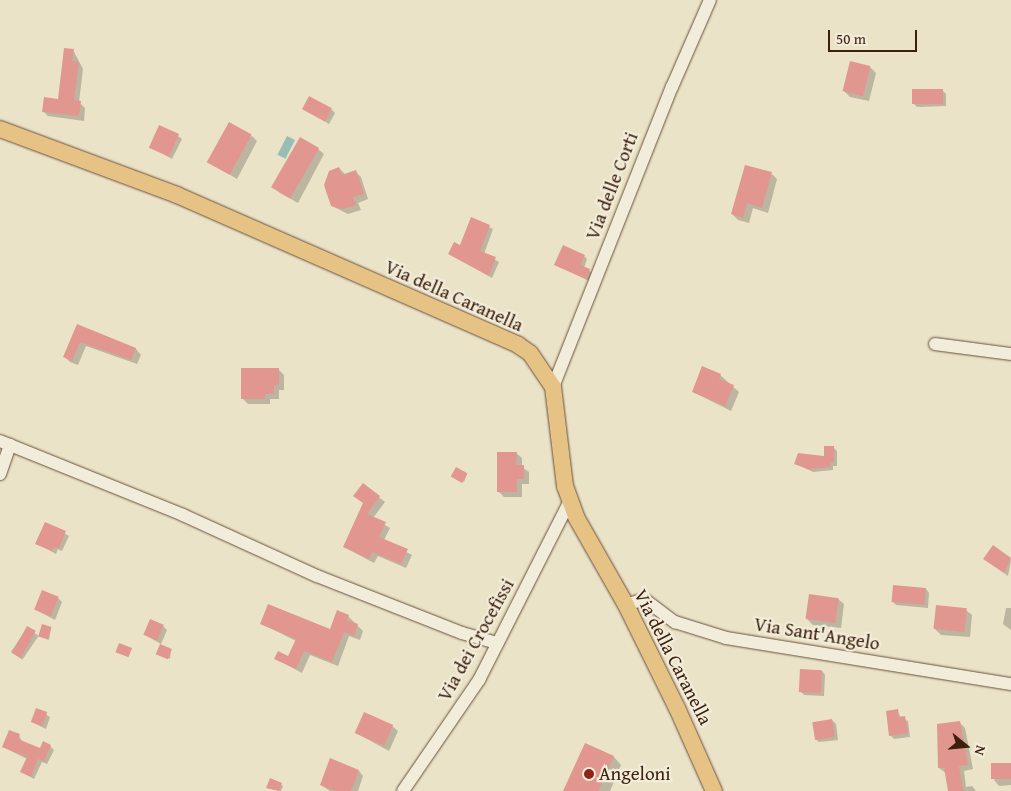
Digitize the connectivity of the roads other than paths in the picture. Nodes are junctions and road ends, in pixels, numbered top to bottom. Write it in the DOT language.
graph roads {
  1 [pos="710,0"];
  2 [pos="0,129"];
  3 [pos="935,344"];
  4 [pos="1011,354"];
  5 [pos="552,388"];
  6 [pos="5,443"];
  7 [pos="0,474"];
  8 [pos="570,501"];
  9 [pos="626,606"];
  10 [pos="498,643"];
  11 [pos="1011,684"];
  12 [pos="404,791"];
  13 [pos="714,791"];
  1 -- 5 [label="street, Via delle Corti"];
  2 -- 5 [label="main road, Via della Caranella"];
  3 -- 4 [label="street"];
  5 -- 8 [label="main road, Via della Caranella"];
  6 -- 7 [label="street"];
  6 -- 10 [label="street"];
  8 -- 9 [label="main road, Via della Caranella"];
  8 -- 10 [label="street, Via dei Crocefissi"];
  9 -- 11 [label="street, Via Sant'Angelo"];
  9 -- 13 [label="main road, Via della Caranella"];
  10 -- 12 [label="street, Via dei Crocefissi"];
}
